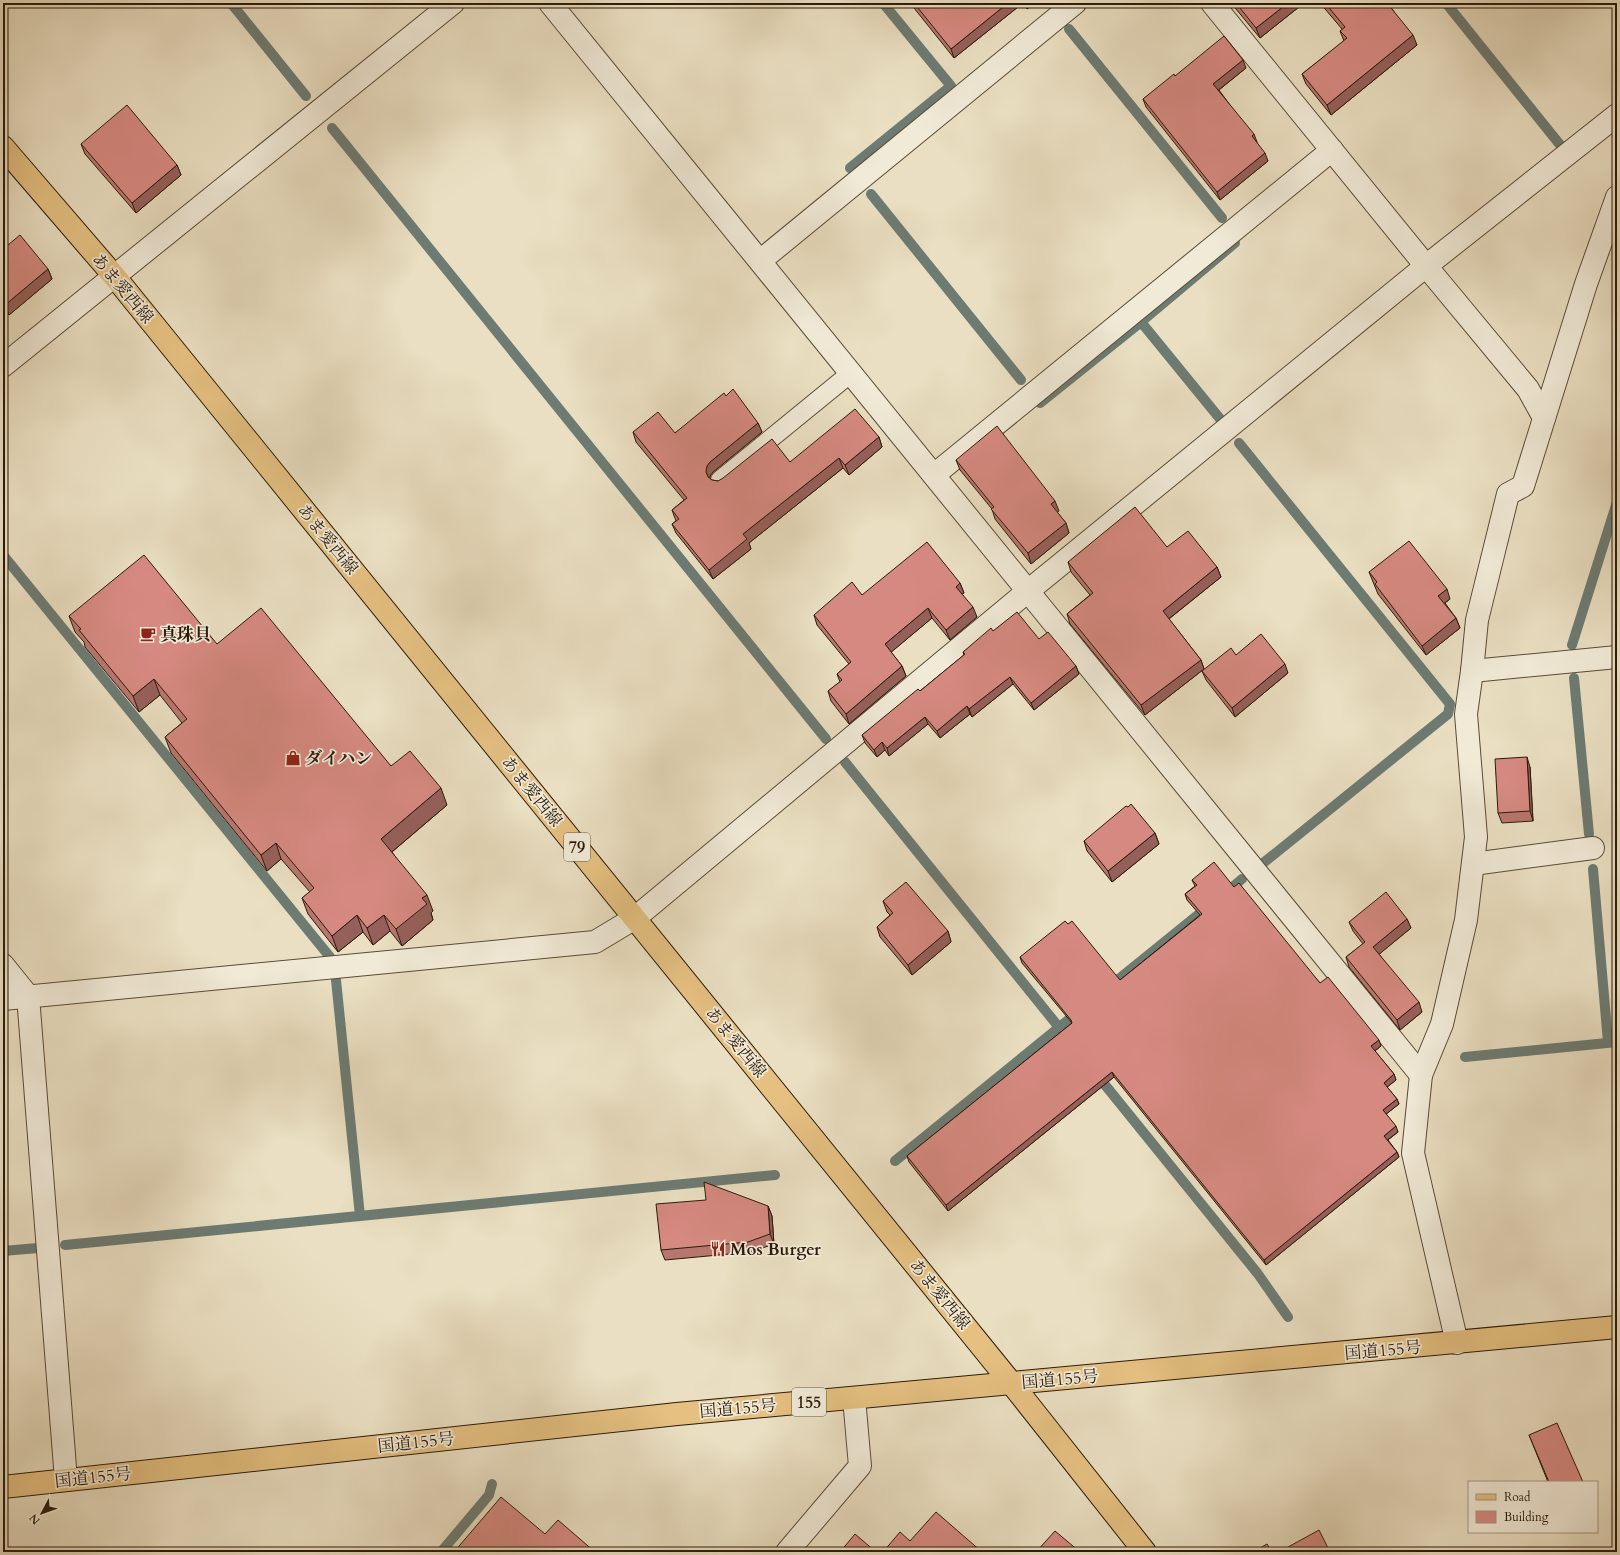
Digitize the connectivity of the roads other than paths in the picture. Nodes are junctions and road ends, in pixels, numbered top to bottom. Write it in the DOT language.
graph roads {
  1 [pos="453,3"];
  2 [pos="550,3"];
  3 [pos="1075,3"];
  4 [pos="1212,3"];
  5 [pos="1617,115"];
  6 [pos="3,147"];
  7 [pos="1332,150"];
  8 [pos="1617,197"];
  9 [pos="760,261"];
  10 [pos="1426,266"];
  11 [pos="115,277"];
  12 [pos="3,366"];
  13 [pos="851,373"];
  14 [pos="1544,418"];
  15 [pos="934,475"];
  16 [pos="720,480"];
  17 [pos="1028,591"];
  18 [pos="1617,657"];
  19 [pos="1472,671"];
  20 [pos="1593,848"];
  21 [pos="1473,864"];
  22 [pos="635,918"];
  23 [pos="3,965"];
  24 [pos="28,996"];
  25 [pos="3,999"];
  26 [pos="1421,1075"];
  27 [pos="1617,1327"];
  28 [pos="1457,1343"];
  29 [pos="1012,1384"];
  30 [pos="854,1398"];
  31 [pos="66,1480"];
  32 [pos="3,1487"];
  33 [pos="787,1552"];
  34 [pos="1145,1552"];
  1 -- 11 [label="street"];
  2 -- 9 [label="street"];
  3 -- 9 [label="street"];
  4 -- 7 [label="street"];
  5 -- 10 [label="street"];
  6 -- 11 [label="main road, あま愛西線 / 79"];
  7 -- 10 [label="street"];
  7 -- 15 [label="street"];
  8 -- 14 [label="street"];
  9 -- 13 [label="street"];
  10 -- 14 [label="street"];
  10 -- 17 [label="street"];
  11 -- 12 [label="street"];
  11 -- 22 [label="main road, あま愛西線 / 79"];
  13 -- 15 [label="street"];
  13 -- 16 [label="lane"];
  14 -- 19 [label="street"];
  15 -- 17 [label="street"];
  17 -- 22 [label="street"];
  17 -- 26 [label="street"];
  18 -- 19 [label="street"];
  19 -- 21 [label="street"];
  20 -- 21 [label="street"];
  21 -- 26 [label="street"];
  22 -- 24 [label="street"];
  22 -- 29 [label="main road, あま愛西線 / 79"];
  23 -- 24 [label="street"];
  24 -- 25 [label="street"];
  24 -- 31 [label="street"];
  26 -- 28 [label="street"];
  27 -- 28 [label="main road, 国道155号 / 155"];
  28 -- 29 [label="main road, 国道155号 / 155"];
  29 -- 30 [label="main road, 国道155号 / 155"];
  29 -- 34 [label="main road, あま愛西線 / 79"];
  30 -- 31 [label="main road, 国道155号 / 155"];
  30 -- 33 [label="street"];
  31 -- 32 [label="main road, 国道155号 / 155"];
}
